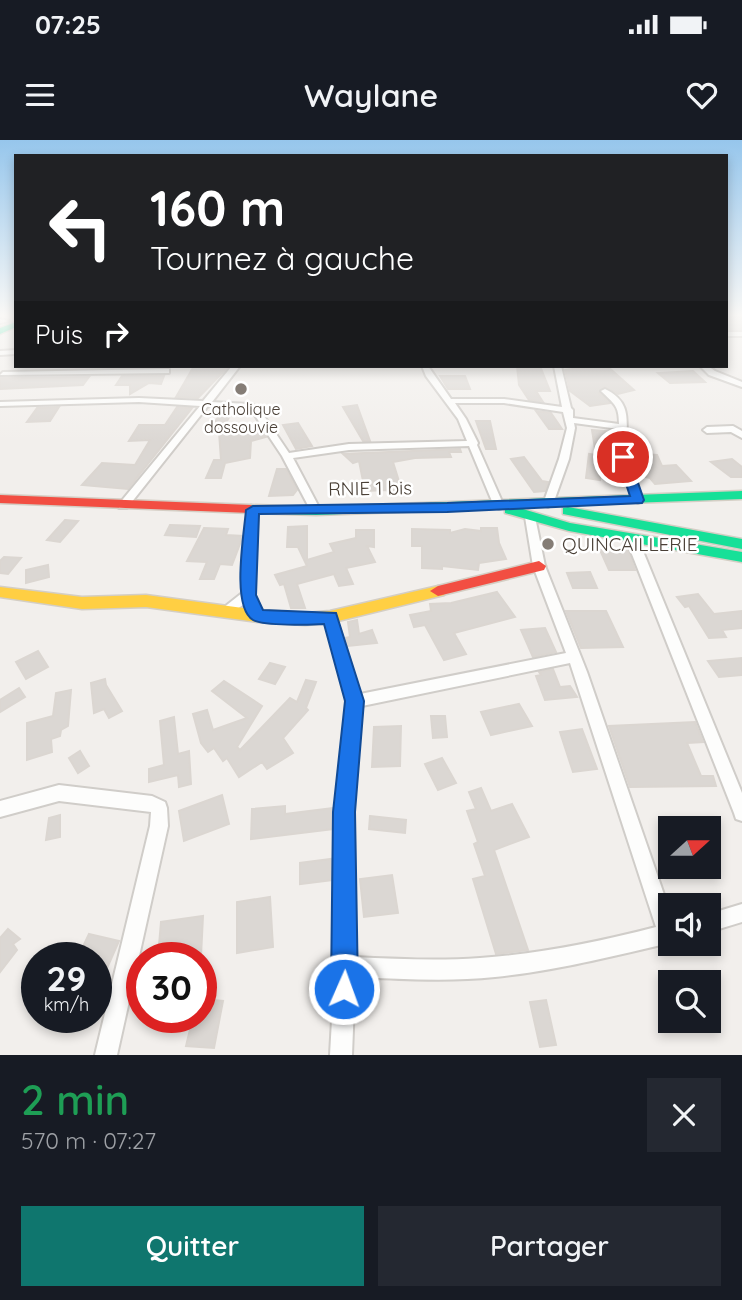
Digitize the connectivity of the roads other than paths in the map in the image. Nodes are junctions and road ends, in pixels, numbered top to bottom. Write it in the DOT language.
graph roads {
  1 [pos="234,368"];
  2 [pos="426,368"];
  3 [pos="558,368"];
  4 [pos="707,368"];
  5 [pos="166,371"];
  6 [pos="1,374"];
  7 [pos="742,385"];
  8 [pos="605,391"];
  9 [pos="449,401"];
  10 [pos="208,403"];
  11 [pos="0,404"];
  12 [pos="570,415"];
  13 [pos="622,427"];
  14 [pos="707,430"];
  15 [pos="742,435"];
  16 [pos="474,443"];
  17 [pos="287,456"];
  18 [pos="742,495"];
  19 [pos="0,499"];
  20 [pos="638,500"];
  21 [pos="546,504"];
  22 [pos="123,506"];
  23 [pos="499,506"];
  24 [pos="253,510"];
  25 [pos="316,511"];
  26 [pos="530,517"];
  27 [pos="632,539"];
  28 [pos="742,544"];
  29 [pos="742,557"];
  30 [pos="539,566"];
  31 [pos="0,592"];
  32 [pos="248,595"];
  33 [pos="224,612"];
  34 [pos="258,616"];
  35 [pos="330,617"];
  36 [pos="574,657"];
  37 [pos="355,701"];
  38 [pos="0,809"];
  39 [pos="742,813"];
  40 [pos="658,902"];
  41 [pos="742,913"];
  42 [pos="721,919"];
  43 [pos="658,936"];
  44 [pos="345,967"];
  45 [pos="106,1055"];
  46 [pos="341,1055"];
  1 -- 10 [label="street"];
  2 -- 9 [label="street"];
  3 -- 12 [label="street"];
  4 -- 7 [label="street"];
  5 -- 6 [label="street"];
  8 -- 13 [label="street"];
  9 -- 12 [label="street"];
  9 -- 16 [label="street"];
  10 -- 11 [label="street"];
  10 -- 17 [label="street"];
  10 -- 22 [label="street"];
  12 -- 13 [label="street"];
  12 -- 21 [label="street"];
  13 -- 20 [label="street"];
  14 -- 15 [label="street"];
  16 -- 17 [label="street"];
  16 -- 23 [label="street"];
  17 -- 25 [label="street"];
  18 -- 20 [label="main road, RNIE 1 bis"];
  19 -- 22 [label="main road, RNIE 1 bis"];
  20 -- 21 [label="main road, RNIE 1 bis"];
  21 -- 23 [label="main road, RNIE 1 bis"];
  21 -- 28 [label="main road"];
  22 -- 24 [label="main road, RNIE 1 bis"];
  23 -- 25 [label="main road, RNIE 1 bis"];
  23 -- 26 [label="main road"];
  24 -- 25 [label="main road, RNIE 1 bis"];
  24 -- 32 [label="street"];
  26 -- 27 [label="main road"];
  26 -- 30 [label="street"];
  27 -- 29 [label="main road"];
  27 -- 39 [label="street"];
  30 -- 35 [label="main road"];
  30 -- 36 [label="street"];
  31 -- 33 [label="main road"];
  32 -- 33 [label="street"];
  32 -- 34 [label="street"];
  33 -- 34 [label="main road"];
  34 -- 35 [label="main road"];
  35 -- 37 [label="street"];
  36 -- 37 [label="street"];
  36 -- 40 [label="street"];
  37 -- 44 [label="street"];
  38 -- 45 [label="street"];
  41 -- 42 [label="street"];
  43 -- 44 [label="street"];
  44 -- 46 [label="street"];
}
